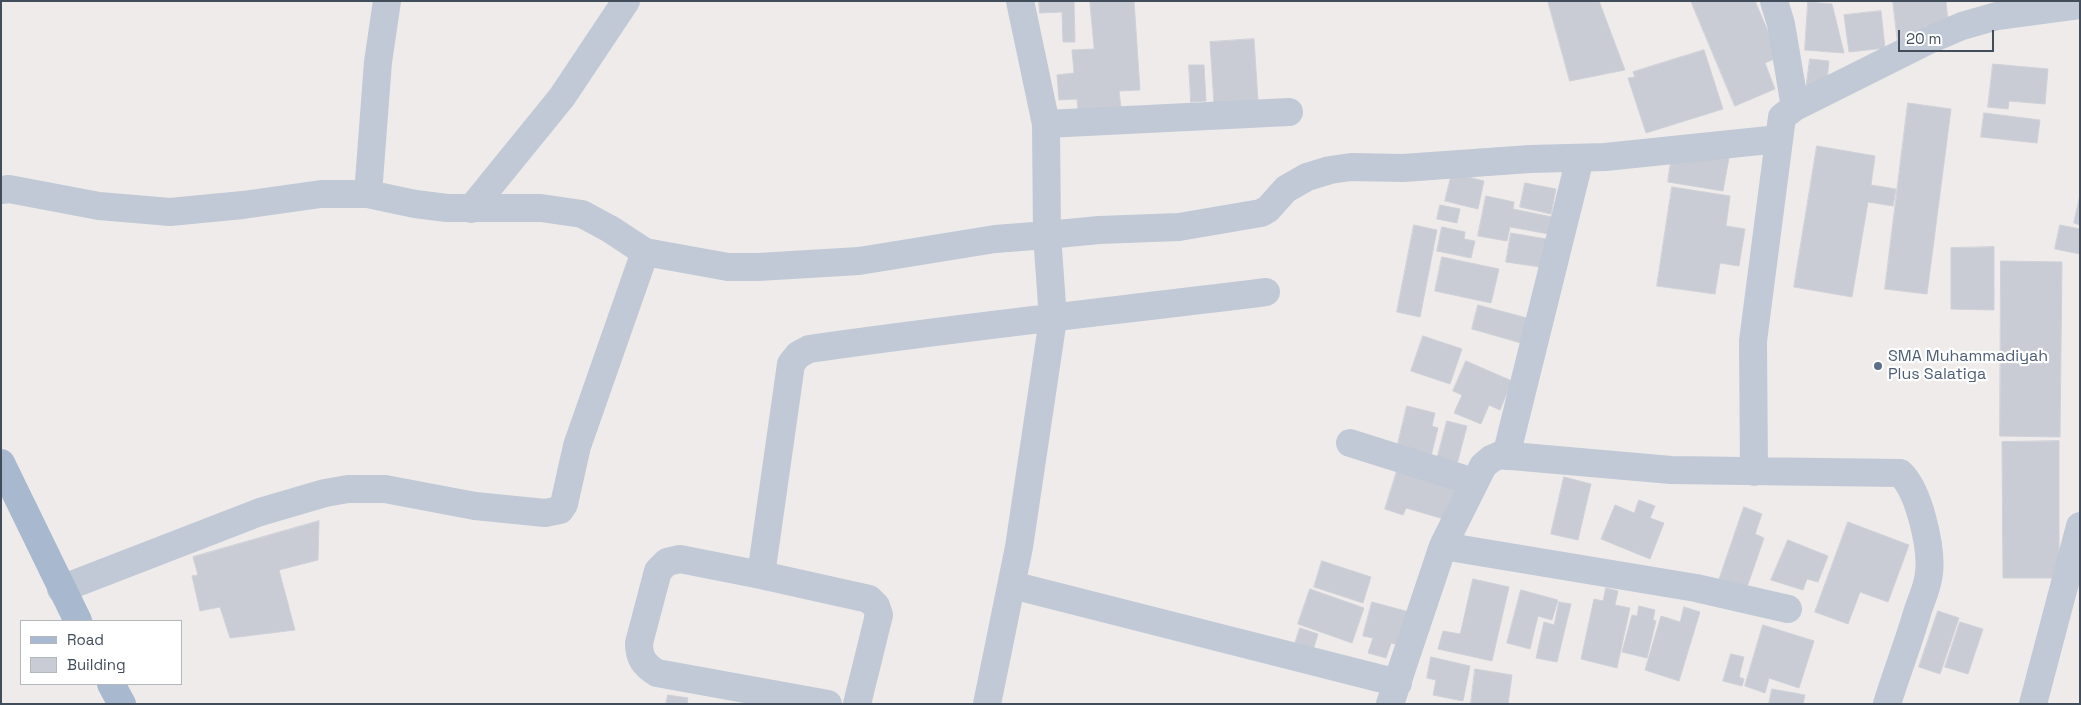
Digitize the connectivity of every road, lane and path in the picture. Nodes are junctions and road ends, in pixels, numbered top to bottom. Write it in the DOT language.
graph roads {
  1 [pos="387,1"];
  2 [pos="626,1"];
  3 [pos="1020,1"];
  4 [pos="1774,1"];
  5 [pos="2080,5"];
  6 [pos="1795,107"];
  7 [pos="1289,112"];
  8 [pos="1046,124"];
  9 [pos="1779,139"];
  10 [pos="1580,158"];
  11 [pos="1,190"];
  12 [pos="368,194"];
  13 [pos="471,209"];
  14 [pos="1047,235"];
  15 [pos="645,252"];
  16 [pos="1266,292"];
  17 [pos="1053,319"];
  18 [pos="1350,443"];
  19 [pos="1506,456"];
  20 [pos="1,464"];
  21 [pos="1754,472"];
  22 [pos="1474,482"];
  23 [pos="2080,526"];
  24 [pos="1444,546"];
  25 [pos="761,575"];
  26 [pos="1012,585"];
  27 [pos="61,588"];
  28 [pos="1788,609"];
  29 [pos="77,620"];
  30 [pos="112,685"];
  31 [pos="1394,693"];
  32 [pos="122,704"];
  33 [pos="828,704"];
  34 [pos="857,704"];
  35 [pos="987,704"];
  36 [pos="1886,704"];
  37 [pos="2033,704"];
  1 -- 12 [label="street"];
  2 -- 13 [label="street"];
  3 -- 8 [label="street"];
  4 -- 6 [label="street"];
  5 -- 6 [label="street"];
  6 -- 9 [label="street"];
  7 -- 8 [label="street"];
  8 -- 14 [label="street"];
  9 -- 10 [label="street"];
  9 -- 21 [label="street"];
  10 -- 14 [label="street"];
  10 -- 19 [label="street"];
  11 -- 12 [label="street"];
  12 -- 13 [label="street"];
  13 -- 15 [label="street"];
  14 -- 15 [label="street"];
  14 -- 17 [label="street"];
  15 -- 27 [label="street"];
  16 -- 17 [label="street"];
  17 -- 25 [label="street"];
  17 -- 26 [label="street"];
  18 -- 22 [label="street"];
  19 -- 21 [label="street"];
  19 -- 22 [label="street"];
  20 -- 27 [label="main road"];
  21 -- 36 [label="street"];
  22 -- 24 [label="street"];
  23 -- 37 [label="street"];
  24 -- 28 [label="street"];
  24 -- 31 [label="street"];
  25 -- 33 [label="street"];
  25 -- 34 [label="street"];
  26 -- 31 [label="street"];
  26 -- 35 [label="street"];
  27 -- 29 [label="main road"];
  30 -- 32 [label="main road"];
}
